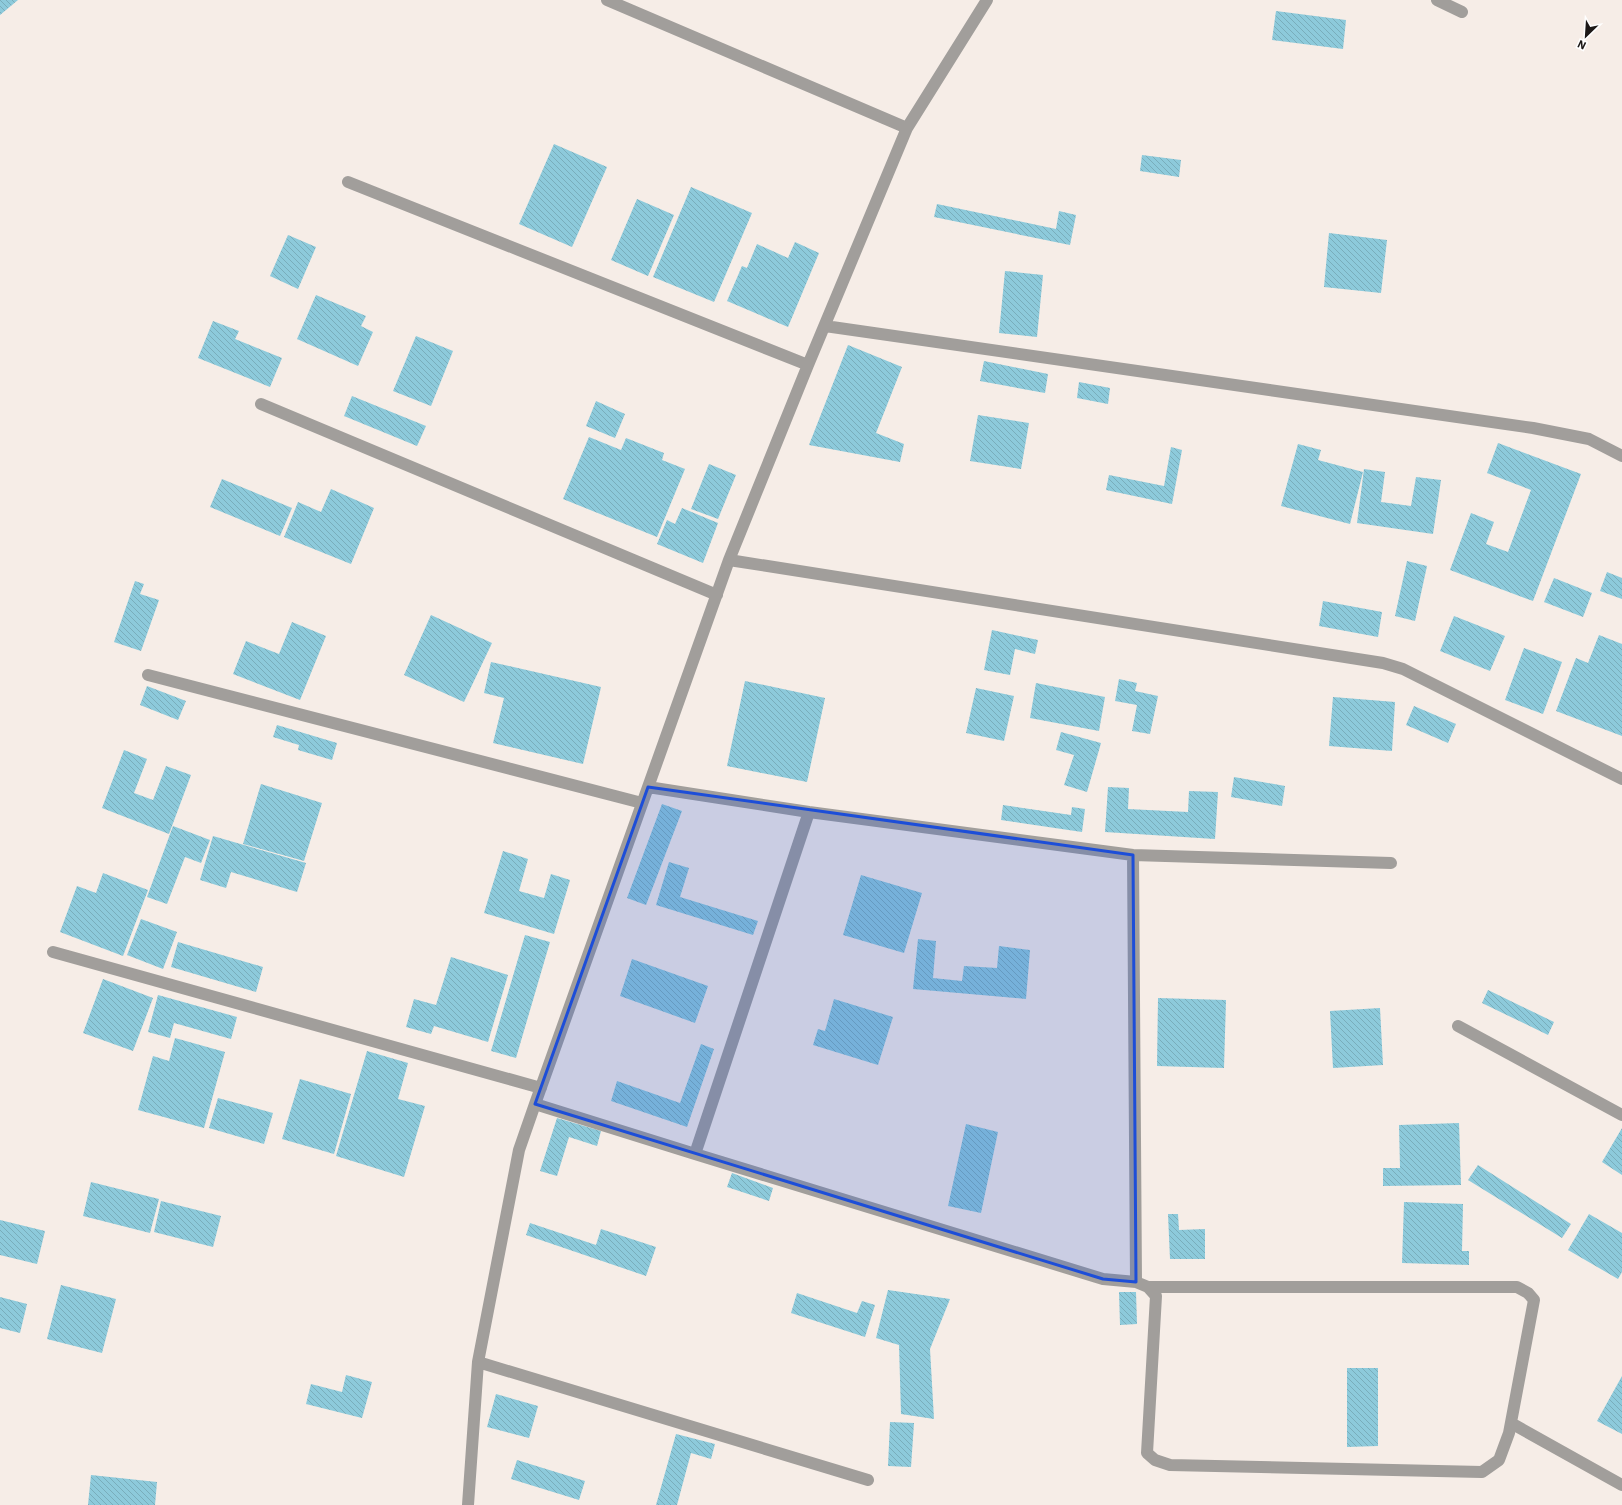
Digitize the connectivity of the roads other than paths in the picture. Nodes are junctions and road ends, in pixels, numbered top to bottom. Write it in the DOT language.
graph roads {
  1 [pos="607,0"];
  2 [pos="987,0"];
  3 [pos="1437,0"];
  4 [pos="1462,12"];
  5 [pos="907,128"];
  6 [pos="348,182"];
  7 [pos="825,326"];
  8 [pos="808,366"];
  9 [pos="261,404"];
  10 [pos="1622,456"];
  11 [pos="729,560"];
  12 [pos="716,595"];
  13 [pos="148,675"];
  14 [pos="1622,779"];
  15 [pos="648,787"];
  16 [pos="642,803"];
  17 [pos="809,812"];
  18 [pos="1133,855"];
  19 [pos="1391,863"];
  20 [pos="53,952"];
  21 [pos="1458,1026"];
  22 [pos="541,1088"];
  23 [pos="535,1104"];
  24 [pos="1622,1115"];
  25 [pos="695,1154"];
  26 [pos="1136,1282"];
  27 [pos="1148,1287"];
  28 [pos="478,1362"];
  29 [pos="1511,1423"];
  30 [pos="868,1480"];
  31 [pos="1622,1485"];
  32 [pos="468,1505"];
  1 -- 5 [label="street"];
  2 -- 5 [label="street"];
  3 -- 4 [label="street"];
  5 -- 7 [label="street"];
  6 -- 8 [label="street"];
  7 -- 8 [label="street"];
  7 -- 10 [label="street"];
  8 -- 11 [label="street"];
  9 -- 12 [label="street"];
  11 -- 12 [label="street"];
  11 -- 14 [label="street"];
  12 -- 15 [label="street"];
  13 -- 16 [label="street"];
  15 -- 16 [label="street"];
  15 -- 17 [label="street"];
  16 -- 22 [label="street"];
  17 -- 18 [label="street"];
  17 -- 25 [label="street"];
  18 -- 19 [label="street"];
  18 -- 26 [label="street"];
  20 -- 22 [label="street"];
  21 -- 24 [label="street"];
  22 -- 23 [label="street"];
  23 -- 25 [label="street"];
  23 -- 28 [label="street"];
  25 -- 26 [label="street"];
  26 -- 27 [label="street"];
  27 -- 29 [label="street"];
  27 -- 29 [label="street"];
  28 -- 30 [label="street"];
  28 -- 32 [label="street"];
  29 -- 31 [label="street"];
}
